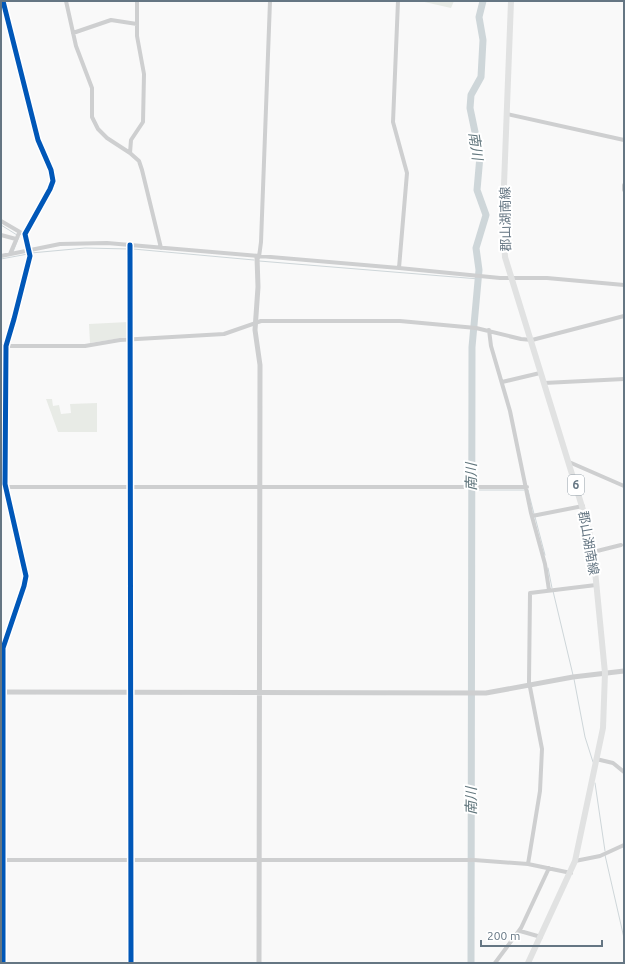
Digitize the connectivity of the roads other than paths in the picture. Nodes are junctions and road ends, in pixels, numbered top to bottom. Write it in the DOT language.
graph roads {
  1 [pos="3,1"];
  2 [pos="66,1"];
  3 [pos="137,1"];
  4 [pos="270,1"];
  5 [pos="398,1"];
  6 [pos="511,1"];
  7 [pos="137,24"];
  8 [pos="73,33"];
  9 [pos="507,114"];
  10 [pos="624,140"];
  11 [pos="130,154"];
  12 [pos="624,185"];
  13 [pos="624,190"];
  14 [pos="1,221"];
  15 [pos="19,233"];
  16 [pos="1,235"];
  17 [pos="25,235"];
  18 [pos="16,238"];
  19 [pos="130,248"];
  20 [pos="161,248"];
  21 [pos="30,252"];
  22 [pos="10,254"];
  23 [pos="1,256"];
  24 [pos="258,257"];
  25 [pos="399,268"];
  26 [pos="510,277"];
  27 [pos="624,285"];
  28 [pos="624,316"];
  29 [pos="256,322"];
  30 [pos="489,330"];
  31 [pos="130,339"];
  32 [pos="530,339"];
  33 [pos="3,346"];
  34 [pos="540,373"];
  35 [pos="624,379"];
  36 [pos="502,382"];
  37 [pos="544,383"];
  38 [pos="569,462"];
  39 [pos="624,486"];
  40 [pos="3,487"];
  41 [pos="130,487"];
  42 [pos="260,487"];
  43 [pos="527,487"];
  44 [pos="583,506"];
  45 [pos="532,516"];
  46 [pos="621,545"];
  47 [pos="593,552"];
  48 [pos="596,585"];
  49 [pos="549,590"];
  50 [pos="624,671"];
  51 [pos="605,673"];
  52 [pos="530,685"];
  53 [pos="2,692"];
  54 [pos="130,692"];
  55 [pos="260,692"];
  56 [pos="596,759"];
  57 [pos="624,772"];
  58 [pos="624,845"];
  59 [pos="2,860"];
  60 [pos="131,860"];
  61 [pos="260,860"];
  62 [pos="575,861"];
  63 [pos="528,864"];
  64 [pos="549,868"];
  65 [pos="570,873"];
  66 [pos="520,930"];
  67 [pos="541,937"];
  68 [pos="3,963"];
  69 [pos="131,963"];
  70 [pos="259,963"];
  71 [pos="495,963"];
  72 [pos="528,963"];
  1 -- 17 [label="street"];
  2 -- 8 [label="street"];
  3 -- 7 [label="street"];
  4 -- 24 [label="street"];
  5 -- 25 [label="street"];
  6 -- 9 [label="main road, 郡山湖南線 / 6"];
  7 -- 8 [label="street"];
  7 -- 11 [label="street"];
  8 -- 11 [label="street"];
  9 -- 10 [label="street"];
  9 -- 26 [label="main road, 郡山湖南線 / 6"];
  11 -- 20 [label="street"];
  12 -- 13 [label="street"];
  14 -- 15 [label="street"];
  15 -- 17 [label="street"];
  15 -- 18 [label="street"];
  16 -- 18 [label="street"];
  17 -- 21 [label="street"];
  18 -- 22 [label="street"];
  19 -- 20 [label="street"];
  19 -- 21 [label="street"];
  19 -- 31 [label="street"];
  20 -- 24 [label="street"];
  21 -- 22 [label="street"];
  21 -- 33 [label="street"];
  22 -- 23 [label="street"];
  24 -- 25 [label="street"];
  24 -- 29 [label="street"];
  25 -- 26 [label="street"];
  26 -- 27 [label="street"];
  26 -- 32 [label="main road, 郡山湖南線 / 6"];
  28 -- 32 [label="street"];
  29 -- 30 [label="street"];
  29 -- 31 [label="street"];
  29 -- 42 [label="street"];
  30 -- 32 [label="street"];
  30 -- 36 [label="street"];
  31 -- 33 [label="street"];
  31 -- 41 [label="street"];
  32 -- 34 [label="main road, 郡山湖南線 / 6"];
  33 -- 40 [label="street"];
  34 -- 36 [label="street"];
  34 -- 37 [label="main road, 郡山湖南線 / 6"];
  35 -- 37 [label="street"];
  36 -- 43 [label="street"];
  37 -- 38 [label="main road, 郡山湖南線 / 6"];
  38 -- 39 [label="street"];
  38 -- 44 [label="main road, 郡山湖南線 / 6"];
  40 -- 41 [label="street"];
  40 -- 53 [label="street"];
  41 -- 42 [label="street"];
  41 -- 54 [label="street"];
  42 -- 43 [label="street"];
  42 -- 55 [label="street"];
  43 -- 45 [label="street"];
  44 -- 45 [label="street"];
  44 -- 47 [label="main road, 郡山湖南線 / 6"];
  45 -- 49 [label="street"];
  46 -- 47 [label="street"];
  47 -- 48 [label="main road, 郡山湖南線 / 6"];
  48 -- 49 [label="street"];
  48 -- 51 [label="main road, 郡山湖南線 / 6"];
  49 -- 52 [label="street"];
  50 -- 51 [label="street"];
  51 -- 52 [label="street"];
  51 -- 56 [label="main road, 郡山湖南線 / 6"];
  52 -- 55 [label="street"];
  52 -- 63 [label="street"];
  53 -- 54 [label="street"];
  53 -- 59 [label="street"];
  54 -- 55 [label="street"];
  54 -- 60 [label="street"];
  55 -- 61 [label="street"];
  56 -- 57 [label="street"];
  56 -- 62 [label="main road, 郡山湖南線 / 6"];
  58 -- 62 [label="street"];
  59 -- 60 [label="street"];
  59 -- 68 [label="street"];
  60 -- 61 [label="street"];
  60 -- 69 [label="street"];
  61 -- 63 [label="street"];
  61 -- 70 [label="street"];
  62 -- 65 [label="main road, 郡山湖南線 / 6"];
  63 -- 64 [label="street"];
  64 -- 65 [label="street"];
  64 -- 66 [label="street"];
  65 -- 67 [label="main road, 郡山湖南線 / 6"];
  66 -- 67 [label="street"];
  66 -- 71 [label="street"];
  67 -- 72 [label="main road, 郡山湖南線 / 6"];
}
